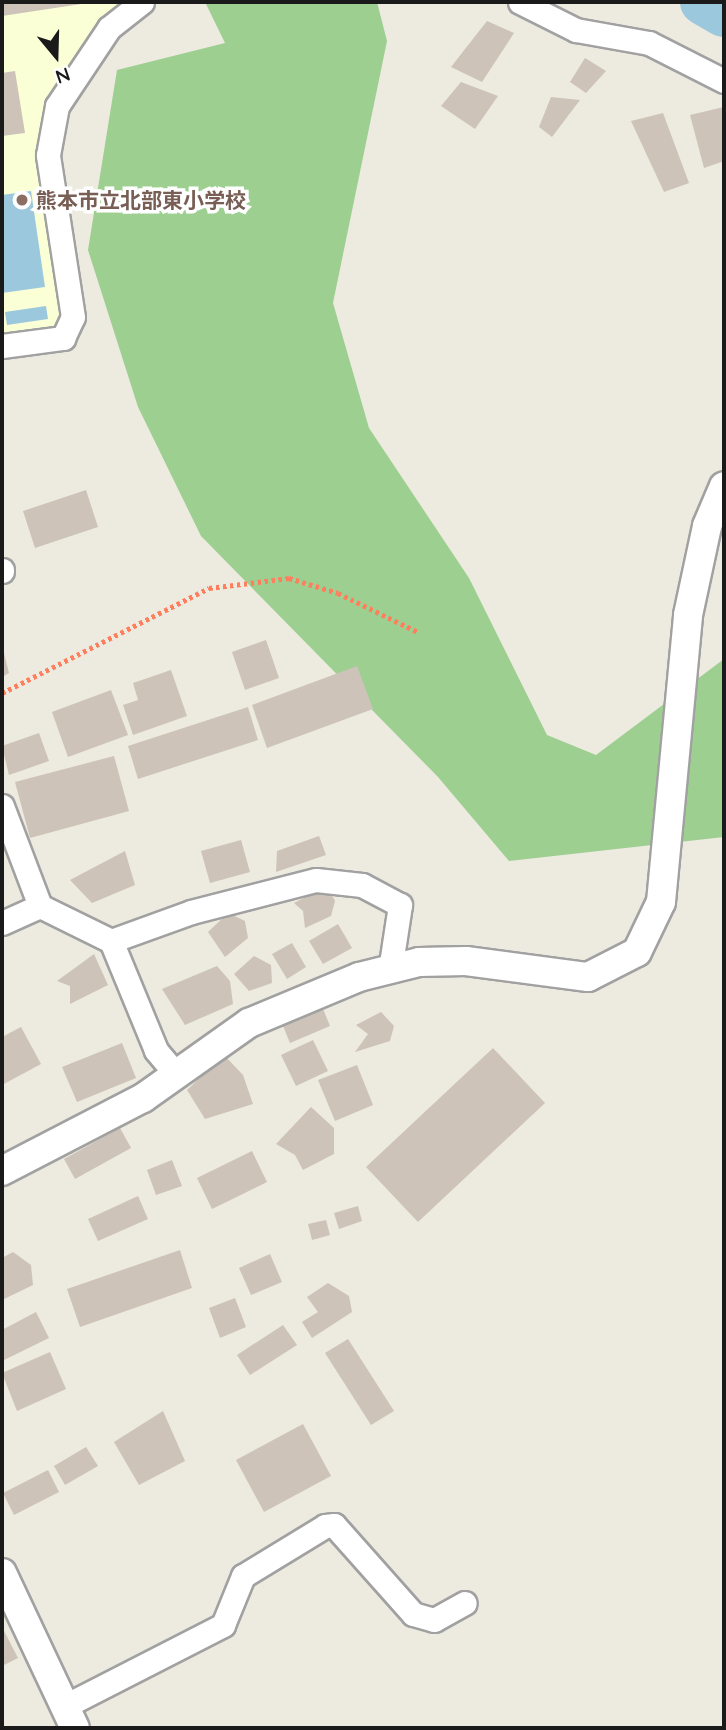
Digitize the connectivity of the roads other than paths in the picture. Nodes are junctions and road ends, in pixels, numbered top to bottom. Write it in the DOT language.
graph roads {
  1 [pos="142,2"];
  2 [pos="520,2"];
  3 [pos="724,81"];
  4 [pos="2,346"];
  5 [pos="724,486"];
  6 [pos="2,806"];
  7 [pos="40,906"];
  8 [pos="2,923"];
  9 [pos="111,941"];
  10 [pos="390,970"];
  11 [pos="175,1073"];
  12 [pos="2,1171"];
  13 [pos="2,1573"];
  14 [pos="466,1603"];
  15 [pos="70,1722"];
  1 -- 4 [label="street"];
  2 -- 3 [label="street"];
  5 -- 10 [label="street"];
  6 -- 7 [label="street"];
  7 -- 8 [label="street"];
  7 -- 9 [label="street"];
  9 -- 10 [label="street"];
  9 -- 11 [label="street"];
  10 -- 11 [label="street"];
  11 -- 12 [label="street"];
  13 -- 15 [label="street"];
  14 -- 15 [label="street"];
}
